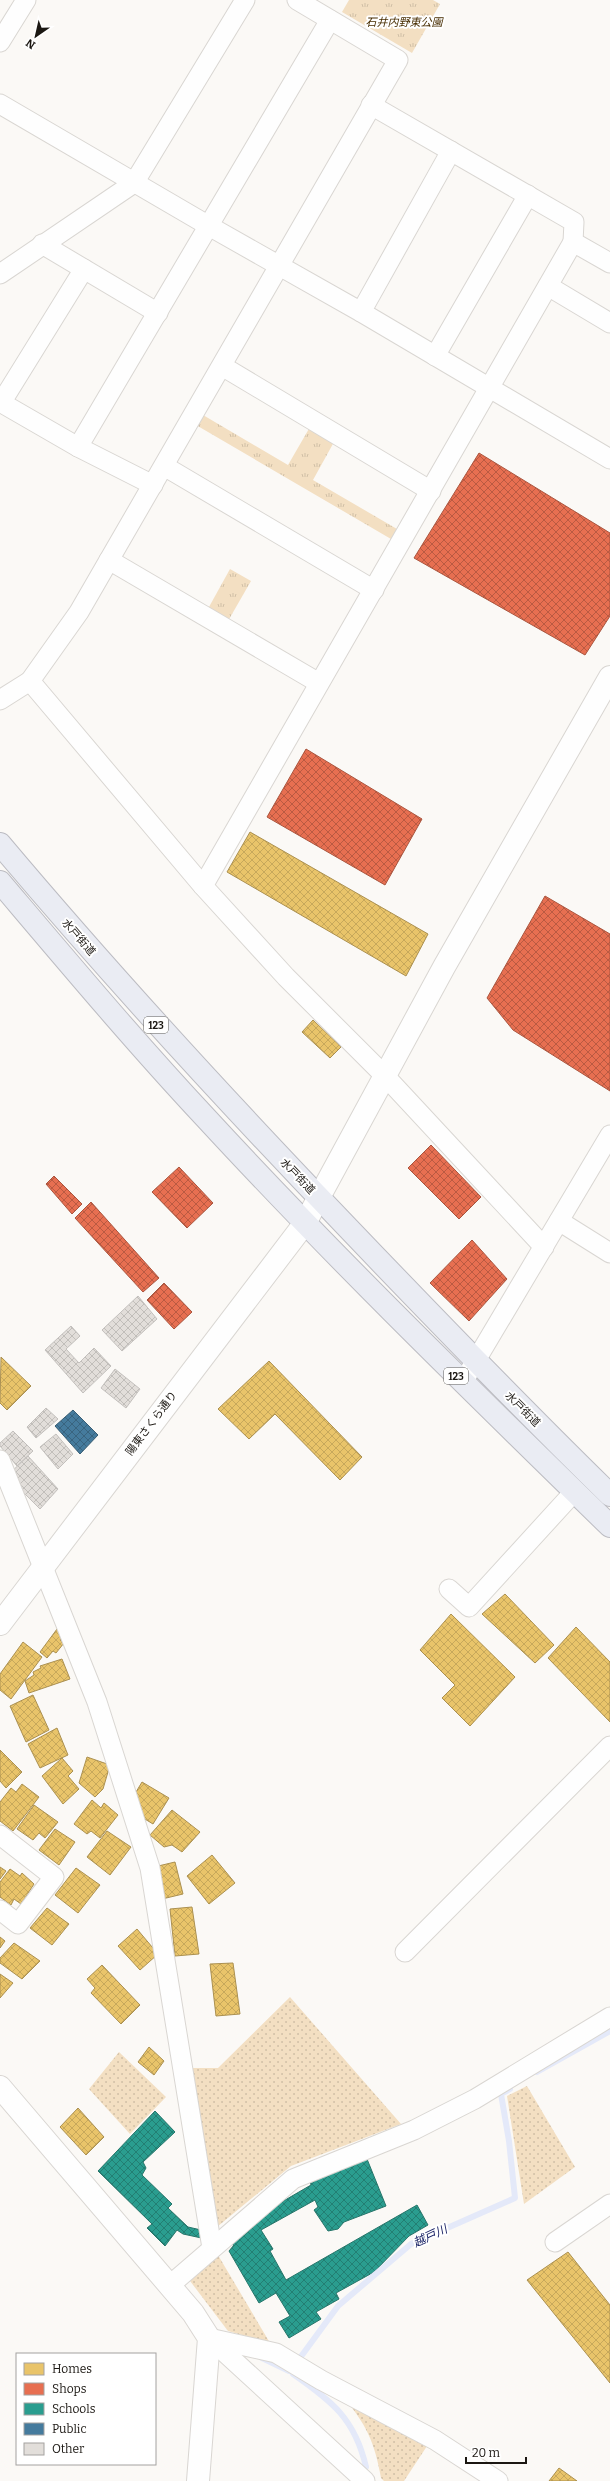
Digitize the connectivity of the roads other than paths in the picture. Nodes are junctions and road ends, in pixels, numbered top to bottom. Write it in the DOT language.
graph roads {
  1 [pos="26,0"];
  2 [pos="245,0"];
  3 [pos="297,0"];
  4 [pos="330,20"];
  5 [pos="0,42"];
  6 [pos="0,104"];
  7 [pos="371,105"];
  8 [pos="451,151"];
  9 [pos="134,183"];
  10 [pos="528,195"];
  11 [pos="209,226"];
  12 [pos="573,242"];
  13 [pos="42,244"];
  14 [pos="610,263"];
  15 [pos="279,265"];
  16 [pos="84,269"];
  17 [pos="0,274"];
  18 [pos="548,286"];
  19 [pos="361,312"];
  20 [pos="158,313"];
  21 [pos="610,323"];
  22 [pos="435,356"];
  23 [pos="222,366"];
  24 [pos="490,388"];
  25 [pos="1,402"];
  26 [pos="78,447"];
  27 [pos="610,459"];
  28 [pos="164,466"];
  29 [pos="153,485"];
  30 [pos="431,491"];
  31 [pos="110,560"];
  32 [pos="374,590"];
  33 [pos="610,676"];
  34 [pos="30,681"];
  35 [pos="320,683"];
  36 [pos="0,700"];
  37 [pos="2,852"];
  38 [pos="0,882"];
  39 [pos="203,886"];
  40 [pos="385,1076"];
  41 [pos="610,1135"];
  42 [pos="320,1198"];
  43 [pos="559,1221"];
  44 [pos="305,1223"];
  45 [pos="544,1247"];
  46 [pos="610,1253"];
  47 [pos="475,1362"];
  48 [pos="463,1382"];
  49 [pos="0,1460"];
  50 [pos="574,1492"];
  51 [pos="610,1495"];
  52 [pos="610,1526"];
  53 [pos="44,1566"];
  54 [pos="449,1589"];
  55 [pos="0,1624"];
  56 [pos="610,1746"];
  57 [pos="0,1835"];
  58 [pos="0,1910"];
  59 [pos="405,1952"];
  60 [pos="610,2017"];
  61 [pos="0,2087"];
  62 [pos="610,2204"];
  63 [pos="555,2242"];
  64 [pos="212,2248"];
  65 [pos="169,2286"];
  66 [pos="209,2338"];
  67 [pos="198,2481"];
  68 [pos="365,2481"];
  69 [pos="498,2481"];
  1 -- 5 [label="street"];
  2 -- 9 [label="street"];
  3 -- 4 [label="street"];
  4 -- 7 [label="street"];
  4 -- 11 [label="street"];
  6 -- 9 [label="street"];
  7 -- 8 [label="street"];
  7 -- 15 [label="street"];
  8 -- 10 [label="street"];
  8 -- 19 [label="street"];
  9 -- 11 [label="street"];
  9 -- 13 [label="street"];
  10 -- 12 [label="street"];
  10 -- 22 [label="street"];
  11 -- 15 [label="street"];
  11 -- 20 [label="street"];
  12 -- 14 [label="street"];
  12 -- 18 [label="street"];
  13 -- 16 [label="street"];
  13 -- 17 [label="street"];
  15 -- 19 [label="street"];
  15 -- 23 [label="street"];
  16 -- 20 [label="street"];
  16 -- 25 [label="street"];
  18 -- 21 [label="street"];
  18 -- 24 [label="street"];
  19 -- 22 [label="street"];
  20 -- 26 [label="street"];
  22 -- 24 [label="street"];
  23 -- 28 [label="street"];
  23 -- 30 [label="street"];
  24 -- 27 [label="street"];
  24 -- 30 [label="street"];
  25 -- 26 [label="street"];
  26 -- 29 [label="street"];
  28 -- 29 [label="street"];
  28 -- 32 [label="street"];
  29 -- 31 [label="street"];
  30 -- 32 [label="street"];
  31 -- 34 [label="street"];
  31 -- 35 [label="street"];
  32 -- 35 [label="street"];
  33 -- 40 [label="street, 陽東さくら通り"];
  34 -- 36 [label="street"];
  34 -- 39 [label="street"];
  35 -- 39 [label="street"];
  37 -- 42 [label="highway, 水戸街道 / 123"];
  38 -- 44 [label="highway, 水戸街道 / 123"];
  39 -- 40 [label="street"];
  40 -- 42 [label="street, 陽東さくら通り"];
  40 -- 45 [label="street"];
  41 -- 43 [label="street"];
  42 -- 44 [label="street, 陽東さくら通り"];
  42 -- 47 [label="highway, 水戸街道 / 123"];
  43 -- 45 [label="street"];
  43 -- 46 [label="street"];
  44 -- 48 [label="highway, 水戸街道 / 123"];
  44 -- 53 [label="street, 陽東さくら通り"];
  45 -- 47 [label="street"];
  47 -- 48 [label="street"];
  47 -- 51 [label="highway, 水戸街道 / 123"];
  48 -- 50 [label="highway, 水戸街道 / 123"];
  49 -- 53 [label="street"];
  50 -- 52 [label="highway, 水戸街道 / 123"];
  50 -- 54 [label="street"];
  53 -- 55 [label="street, 陽東さくら通り"];
  53 -- 64 [label="street"];
  56 -- 59 [label="street"];
  57 -- 58 [label="street"];
  60 -- 64 [label="street"];
  61 -- 65 [label="street"];
  62 -- 63 [label="street"];
  64 -- 65 [label="street"];
  65 -- 66 [label="street"];
  66 -- 67 [label="street"];
  66 -- 68 [label="street"];
  66 -- 69 [label="street"];
}
